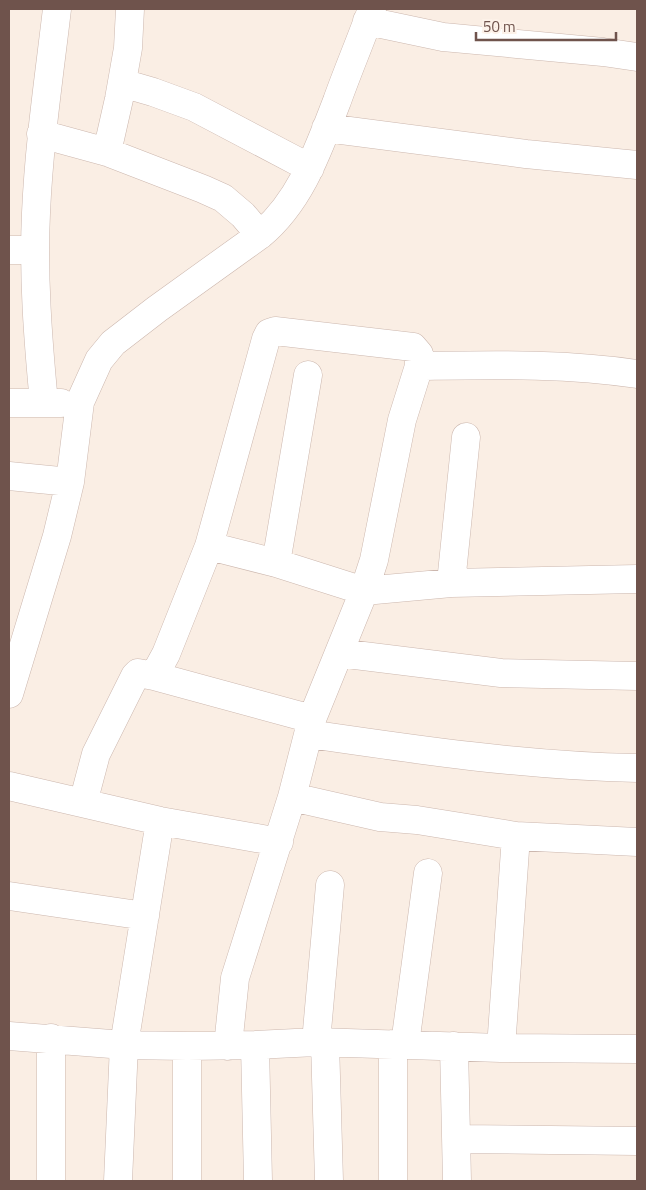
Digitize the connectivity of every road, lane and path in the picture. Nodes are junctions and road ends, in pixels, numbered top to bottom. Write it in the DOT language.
graph roads {
  1 [pos="57,9"];
  2 [pos="130,9"];
  3 [pos="370,15"];
  4 [pos="637,57"];
  5 [pos="122,83"];
  6 [pos="326,128"];
  7 [pos="41,134"];
  8 [pos="107,152"];
  9 [pos="637,165"];
  10 [pos="310,168"];
  11 [pos="260,235"];
  12 [pos="9,250"];
  13 [pos="35,250"];
  14 [pos="419,366"];
  15 [pos="637,374"];
  16 [pos="308,375"];
  17 [pos="80,402"];
  18 [pos="9,403"];
  19 [pos="44,403"];
  20 [pos="466,437"];
  21 [pos="9,476"];
  22 [pos="70,482"];
  23 [pos="209,546"];
  24 [pos="276,563"];
  25 [pos="637,579"];
  26 [pos="451,584"];
  27 [pos="364,591"];
  28 [pos="20,621"];
  29 [pos="339,653"];
  30 [pos="154,676"];
  31 [pos="637,676"];
  32 [pos="9,694"];
  33 [pos="310,726"];
  34 [pos="637,768"];
  35 [pos="9,786"];
  36 [pos="292,797"];
  37 [pos="83,803"];
  38 [pos="160,820"];
  39 [pos="516,836"];
  40 [pos="279,842"];
  41 [pos="637,842"];
  42 [pos="428,873"];
  43 [pos="330,884"];
  44 [pos="9,896"];
  45 [pos="145,916"];
  46 [pos="9,1036"];
  47 [pos="51,1038"];
  48 [pos="321,1042"];
  49 [pos="399,1044"];
  50 [pos="124,1045"];
  51 [pos="255,1045"];
  52 [pos="187,1046"];
  53 [pos="228,1046"];
  54 [pos="454,1046"];
  55 [pos="501,1048"];
  56 [pos="637,1049"];
  57 [pos="456,1139"];
  58 [pos="637,1141"];
  59 [pos="51,1181"];
  60 [pos="118,1181"];
  61 [pos="187,1181"];
  62 [pos="258,1181"];
  63 [pos="329,1181"];
  64 [pos="393,1181"];
  65 [pos="457,1181"];
  1 -- 7 [label="street"];
  2 -- 5 [label="street"];
  3 -- 4 [label="street"];
  3 -- 6 [label="street"];
  5 -- 8 [label="street"];
  5 -- 10 [label="street"];
  6 -- 9 [label="street"];
  6 -- 10 [label="street"];
  7 -- 8 [label="street"];
  7 -- 13 [label="street"];
  8 -- 11 [label="street"];
  10 -- 11 [label="street"];
  11 -- 17 [label="street"];
  12 -- 13 [label="street"];
  13 -- 19 [label="street"];
  14 -- 15 [label="street"];
  14 -- 23 [label="street"];
  14 -- 27 [label="street"];
  16 -- 24 [label="street"];
  17 -- 19 [label="street"];
  17 -- 22 [label="street"];
  18 -- 19 [label="street"];
  20 -- 26 [label="street"];
  21 -- 22 [label="street"];
  22 -- 28 [label="street"];
  23 -- 24 [label="street"];
  23 -- 30 [label="street"];
  24 -- 27 [label="street"];
  25 -- 26 [label="street"];
  26 -- 27 [label="street"];
  27 -- 29 [label="street"];
  28 -- 32 [label="street"];
  29 -- 31 [label="street"];
  29 -- 33 [label="street"];
  30 -- 33 [label="street"];
  30 -- 37 [label="street"];
  33 -- 34 [label="street"];
  33 -- 36 [label="street"];
  35 -- 37 [label="street"];
  36 -- 39 [label="street"];
  36 -- 40 [label="street"];
  37 -- 38 [label="street"];
  38 -- 40 [label="street"];
  38 -- 45 [label="street"];
  39 -- 41 [label="street"];
  39 -- 55 [label="street"];
  40 -- 53 [label="street"];
  42 -- 49 [label="street"];
  43 -- 48 [label="street"];
  44 -- 45 [label="street"];
  45 -- 50 [label="street"];
  46 -- 47 [label="street"];
  47 -- 50 [label="street"];
  47 -- 59 [label="street"];
  48 -- 49 [label="street"];
  48 -- 51 [label="street"];
  48 -- 63 [label="street"];
  49 -- 54 [label="street"];
  49 -- 64 [label="street"];
  50 -- 52 [label="street"];
  50 -- 60 [label="street"];
  51 -- 53 [label="street"];
  51 -- 62 [label="street"];
  52 -- 53 [label="street"];
  52 -- 61 [label="street"];
  54 -- 55 [label="street"];
  54 -- 57 [label="street"];
  55 -- 56 [label="street"];
  57 -- 58 [label="street"];
  57 -- 65 [label="street"];
}
